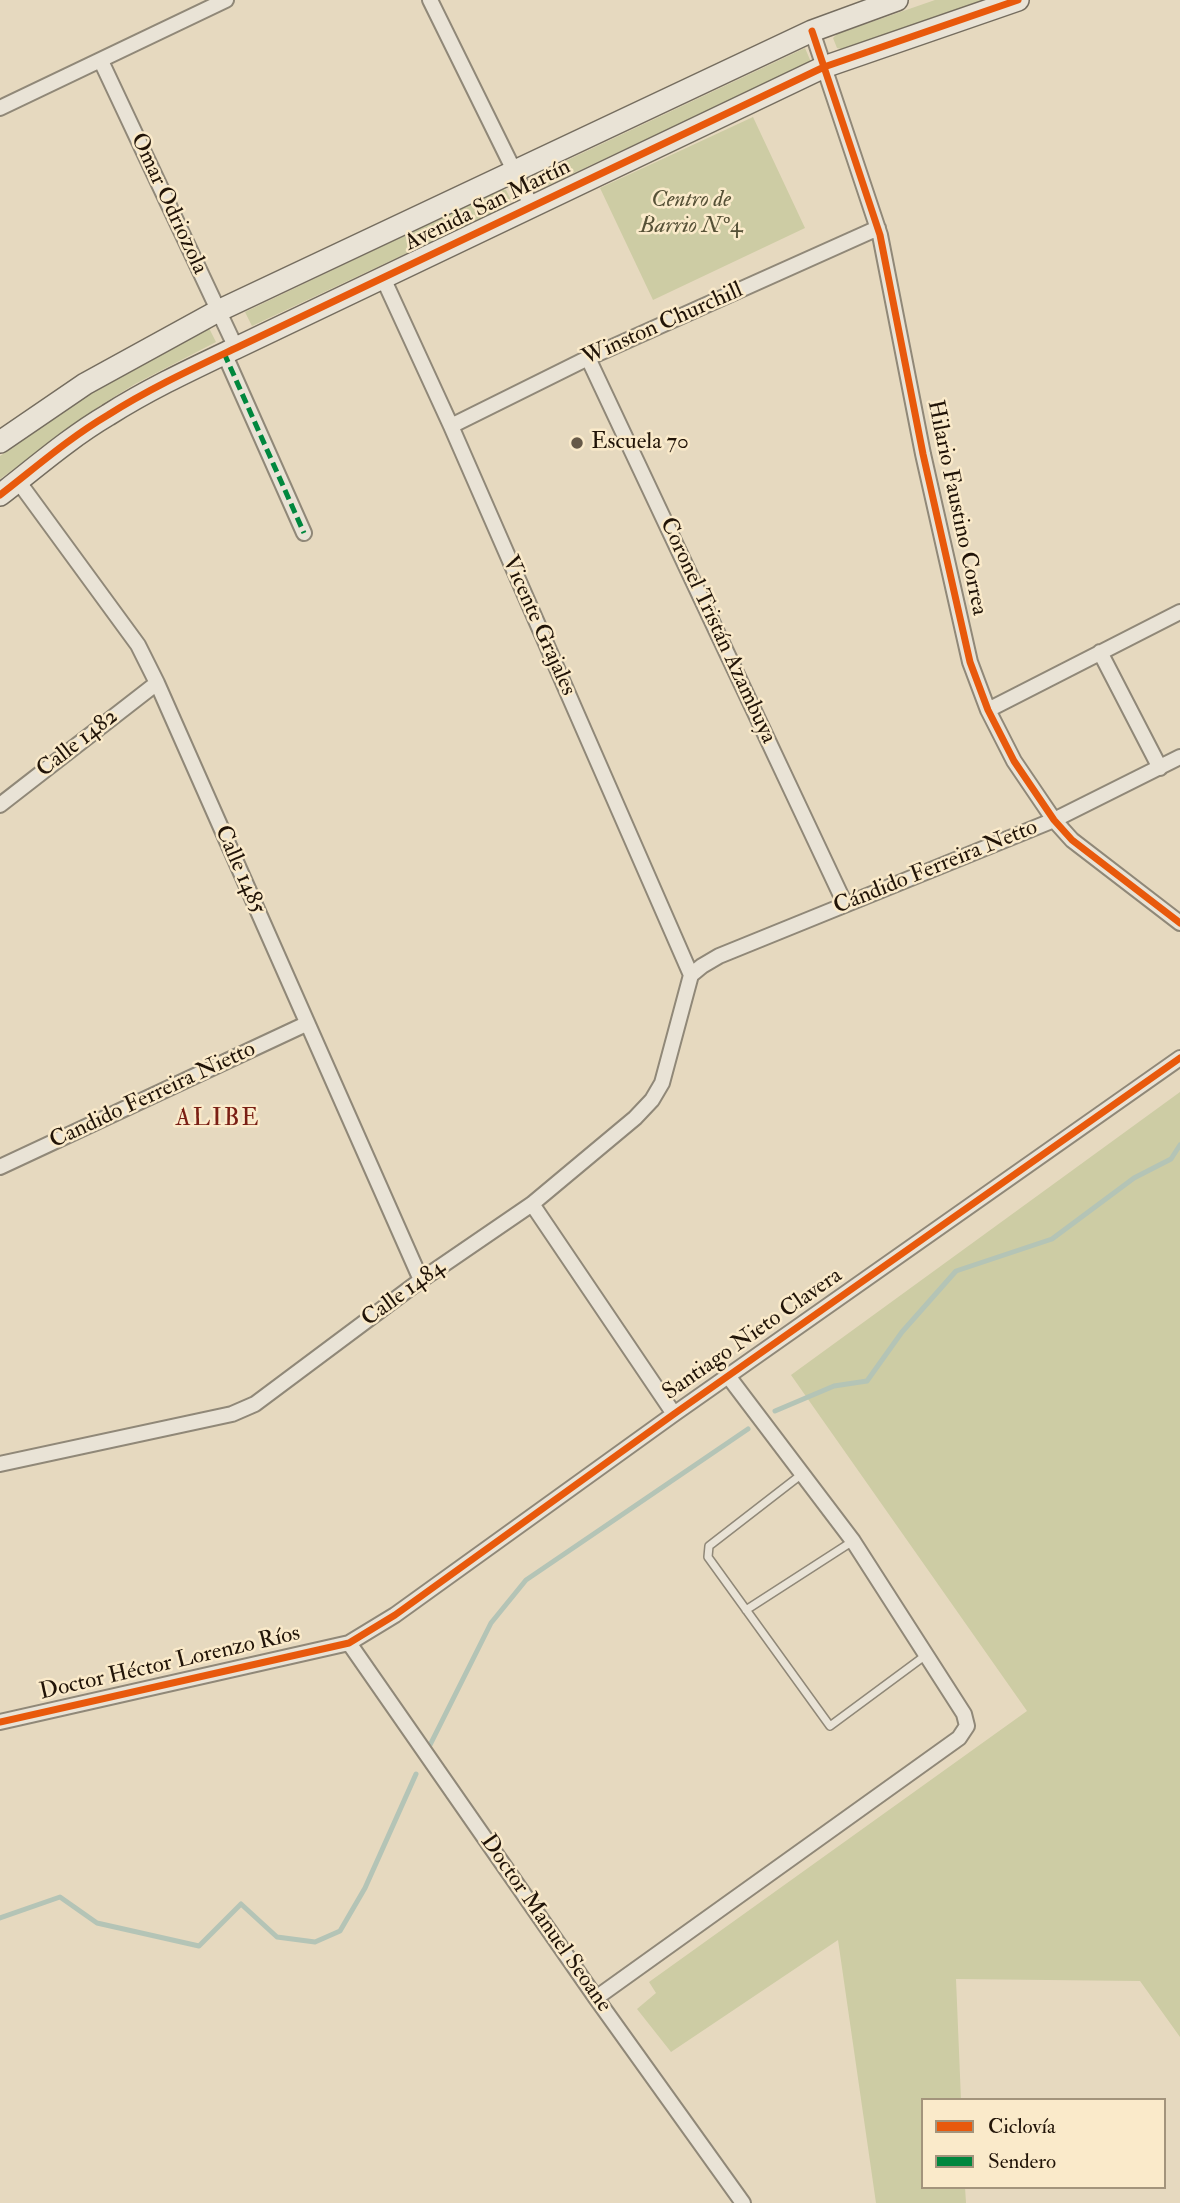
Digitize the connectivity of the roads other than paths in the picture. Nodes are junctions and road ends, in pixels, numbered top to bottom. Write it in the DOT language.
graph roads {
  1 [pos="226,0"];
  2 [pos="430,0"];
  3 [pos="897,0"];
  4 [pos="1018,0"];
  5 [pos="813,32"];
  6 [pos="101,61"];
  7 [pos="824,67"];
  8 [pos="0,108"];
  9 [pos="515,171"];
  10 [pos="531,205"];
  11 [pos="878,228"];
  12 [pos="383,278"];
  13 [pos="218,311"];
  14 [pos="230,350"];
  15 [pos="589,358"];
  16 [pos="451,426"];
  17 [pos="0,442"];
  18 [pos="18,481"];
  19 [pos="0,495"];
  20 [pos="304,533"];
  21 [pos="1180,612"];
  22 [pos="1100,652"];
  23 [pos="157,683"];
  24 [pos="988,710"];
  25 [pos="1180,757"];
  26 [pos="1160,768"];
  27 [pos="0,805"];
  28 [pos="1054,820"];
  29 [pos="845,904"];
  30 [pos="1180,923"];
  31 [pos="691,975"];
  32 [pos="306,1024"];
  33 [pos="1180,1058"];
  34 [pos="0,1167"];
  35 [pos="533,1204"];
  36 [pos="421,1280"];
  37 [pos="728,1376"];
  38 [pos="674,1414"];
  39 [pos="0,1464"];
  40 [pos="802,1474"];
  41 [pos="853,1541"];
  42 [pos="746,1610"];
  43 [pos="349,1643"];
  44 [pos="926,1655"];
  45 [pos="0,1722"];
  46 [pos="596,1998"];
  47 [pos="743,2203"];
  1 -- 6 [label="street"];
  2 -- 9 [label="street"];
  3 -- 5 [label="street, Avenida San Martín"];
  4 -- 7 [label="street, Avenida San Martín"];
  5 -- 7 [label="street, Hilario Faustino Correa"];
  5 -- 9 [label="street, Avenida San Martín"];
  6 -- 8 [label="street"];
  6 -- 13 [label="street, Omar Odriozola"];
  7 -- 10 [label="street, Avenida San Martín"];
  7 -- 11 [label="street, Hilario Faustino Correa"];
  9 -- 10 [label="street"];
  9 -- 13 [label="street, Avenida San Martín"];
  10 -- 12 [label="street, Avenida San Martín"];
  11 -- 15 [label="street, Winston Churchill"];
  11 -- 24 [label="street, Hilario Faustino Correa"];
  12 -- 14 [label="street, Avenida San Martín"];
  12 -- 16 [label="street, Vicente Grajales"];
  13 -- 14 [label="street, Omar Odriozola"];
  13 -- 17 [label="street, Avenida San Martín"];
  14 -- 18 [label="street, Avenida San Martín"];
  14 -- 20 [label="street, Omar Odriozola"];
  15 -- 16 [label="street, Winston Churchill"];
  15 -- 29 [label="street, Coronel Tristán Azambuya"];
  16 -- 31 [label="street, Vicente Grajales"];
  18 -- 19 [label="street, Avenida San Martín"];
  18 -- 23 [label="street, Calle 1485"];
  21 -- 22 [label="street"];
  22 -- 24 [label="street"];
  22 -- 26 [label="street"];
  23 -- 27 [label="street, Calle 1482"];
  23 -- 32 [label="street, Calle 1485"];
  24 -- 28 [label="street, Hilario Faustino Correa"];
  25 -- 26 [label="street, Cándido Ferreira Netto"];
  26 -- 28 [label="street, Cándido Ferreira Netto"];
  28 -- 29 [label="street, Cándido Ferreira Netto"];
  28 -- 30 [label="street, Hilario Faustino Correa"];
  29 -- 31 [label="street, Cándido Ferreira Netto"];
  31 -- 35 [label="street, Calle 1484"];
  32 -- 34 [label="street, Candido Ferreira Nietto"];
  32 -- 36 [label="street, Calle 1485"];
  33 -- 37 [label="street, Santiago Nieto Clavera"];
  35 -- 36 [label="street, Calle 1484"];
  35 -- 38 [label="street"];
  36 -- 39 [label="street, Calle 1484"];
  37 -- 38 [label="street, Santiago Nieto Clavera"];
  37 -- 40 [label="street"];
  38 -- 43 [label="street, Santiago Nieto Clavera"];
  40 -- 41 [label="street"];
  40 -- 42 [label="lane"];
  41 -- 42 [label="lane"];
  41 -- 44 [label="street"];
  42 -- 44 [label="lane"];
  43 -- 45 [label="street, Doctor Héctor Lorenzo Ríos"];
  43 -- 46 [label="street, Doctor Manuel Seoane"];
  44 -- 46 [label="street"];
  46 -- 47 [label="street, Doctor Manuel Seoane"];
}
